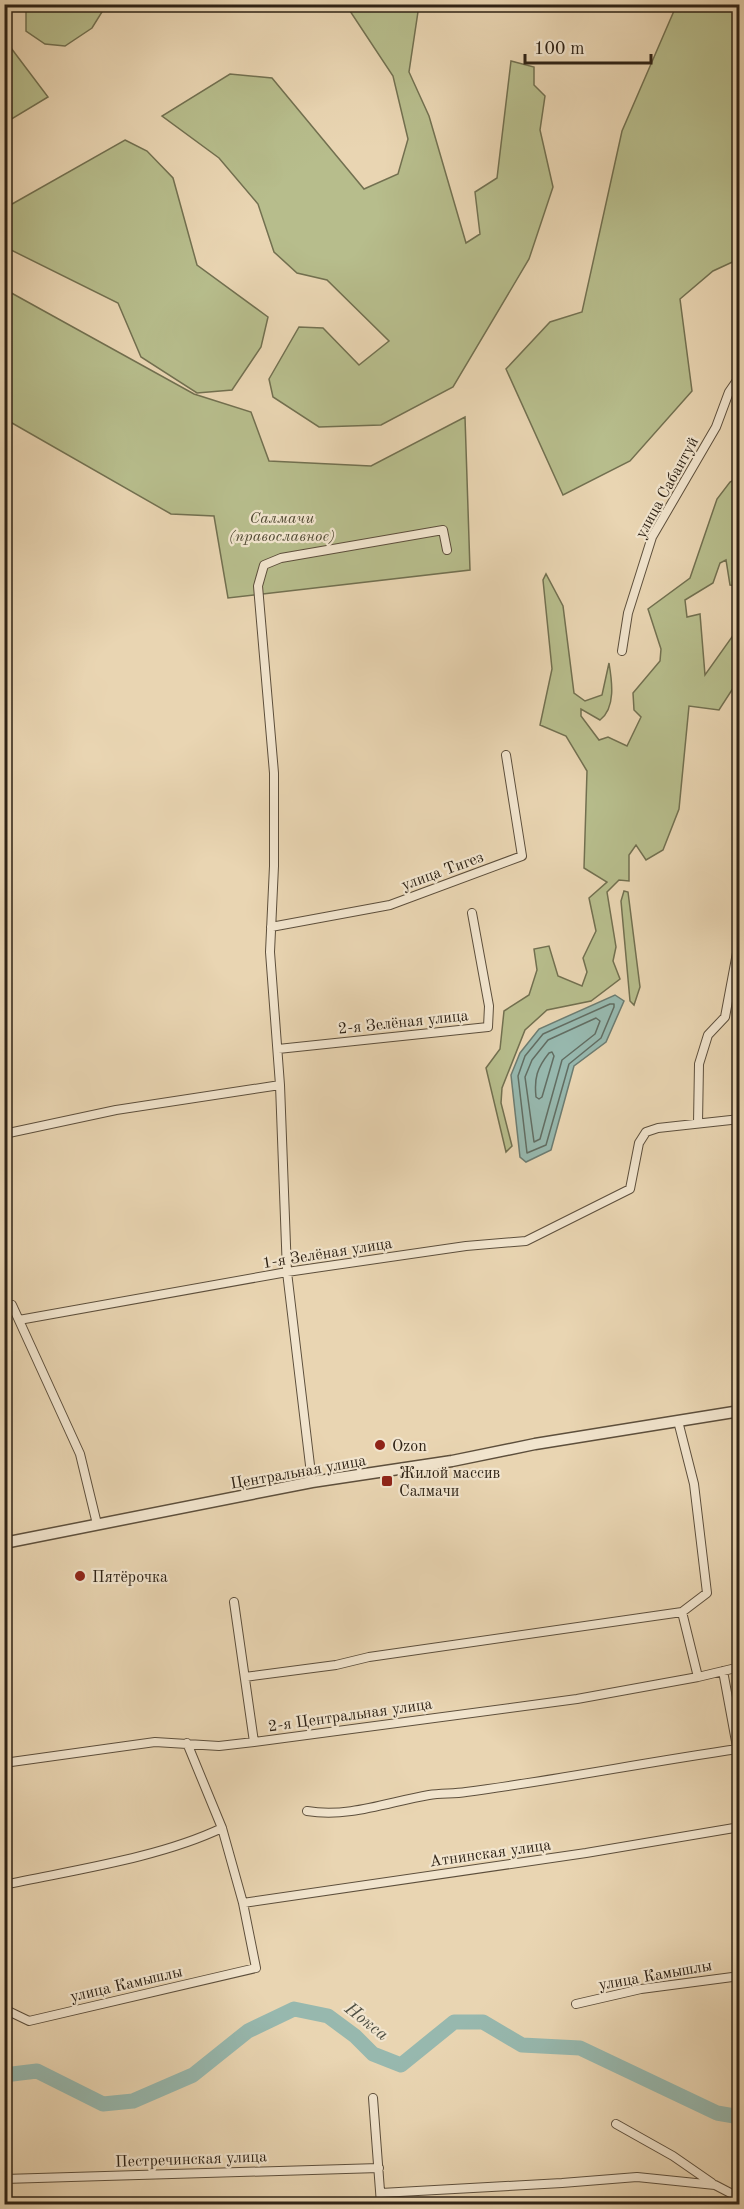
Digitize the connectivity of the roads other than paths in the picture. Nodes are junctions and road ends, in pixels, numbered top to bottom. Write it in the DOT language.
graph roads {
  1 [pos="740,376"];
  2 [pos="447,550"];
  3 [pos="621,651"];
  4 [pos="740,736"];
  5 [pos="506,756"];
  6 [pos="740,772"];
  7 [pos="472,913"];
  8 [pos="271,927"];
  9 [pos="740,937"];
  10 [pos="278,1049"];
  11 [pos="280,1085"];
  12 [pos="740,1119"];
  13 [pos="698,1123"];
  14 [pos="4,1134"];
  15 [pos="287,1272"];
  16 [pos="12,1305"];
  17 [pos="19,1320"];
  18 [pos="740,1410"];
  19 [pos="678,1421"];
  20 [pos="312,1482"];
  21 [pos="97,1524"];
  22 [pos="4,1543"];
  23 [pos="234,1602"];
  24 [pos="682,1612"];
  25 [pos="740,1666"];
  26 [pos="723,1671"];
  27 [pos="245,1677"];
  28 [pos="698,1677"];
  29 [pos="254,1742"];
  30 [pos="187,1743"];
  31 [pos="738,1749"];
  32 [pos="4,1763"];
  33 [pos="740,1763"];
  34 [pos="307,1811"];
  35 [pos="740,1827"];
  36 [pos="222,1828"];
  37 [pos="4,1885"];
  38 [pos="243,1904"];
  39 [pos="740,1976"];
  40 [pos="576,2004"];
  41 [pos="4,2009"];
  42 [pos="373,2098"];
  43 [pos="616,2124"];
  44 [pos="379,2168"];
  45 [pos="4,2179"];
  46 [pos="715,2185"];
  47 [pos="381,2193"];
  48 [pos="740,2198"];
  49 [pos="381,2205"];
  1 -- 3 [label="street, улица Сабантуй"];
  2 -- 8 [label="street"];
  4 -- 6 [label="street"];
  5 -- 8 [label="street, улица Тигез"];
  7 -- 10 [label="street, 2-я Зелёная улица"];
  8 -- 10 [label="street"];
  9 -- 13 [label="street"];
  10 -- 11 [label="street"];
  11 -- 14 [label="street"];
  11 -- 15 [label="street"];
  12 -- 13 [label="street"];
  13 -- 15 [label="street, 1-я Зелёная улица"];
  15 -- 17 [label="street, 1-я Зелёная улица"];
  15 -- 20 [label="street"];
  16 -- 17 [label="street"];
  17 -- 21 [label="street"];
  18 -- 19 [label="street, Центральная улица"];
  19 -- 20 [label="street, Центральная улица"];
  19 -- 24 [label="street"];
  20 -- 21 [label="street, Центральная улица"];
  21 -- 22 [label="street, Центральная улица"];
  23 -- 27 [label="street"];
  24 -- 27 [label="street"];
  24 -- 28 [label="street"];
  25 -- 26 [label="street, 2-я Центральная улица"];
  26 -- 28 [label="street, 2-я Центральная улица"];
  26 -- 31 [label="street"];
  27 -- 29 [label="street"];
  28 -- 29 [label="street, 2-я Центральная улица"];
  29 -- 30 [label="street, 2-я Центральная улица"];
  30 -- 32 [label="street, 2-я Центральная улица"];
  30 -- 36 [label="street"];
  31 -- 33 [label="street"];
  31 -- 34 [label="street"];
  35 -- 38 [label="street, Атнинская улица"];
  36 -- 37 [label="street"];
  36 -- 38 [label="street"];
  38 -- 41 [label="street, улица Камышлы"];
  39 -- 40 [label="street, улица Камышлы"];
  42 -- 44 [label="street"];
  43 -- 46 [label="street"];
  44 -- 45 [label="street, Пестречинская улица"];
  44 -- 47 [label="street"];
  46 -- 47 [label="street"];
  46 -- 48 [label="street"];
  47 -- 49 [label="street"];
}
